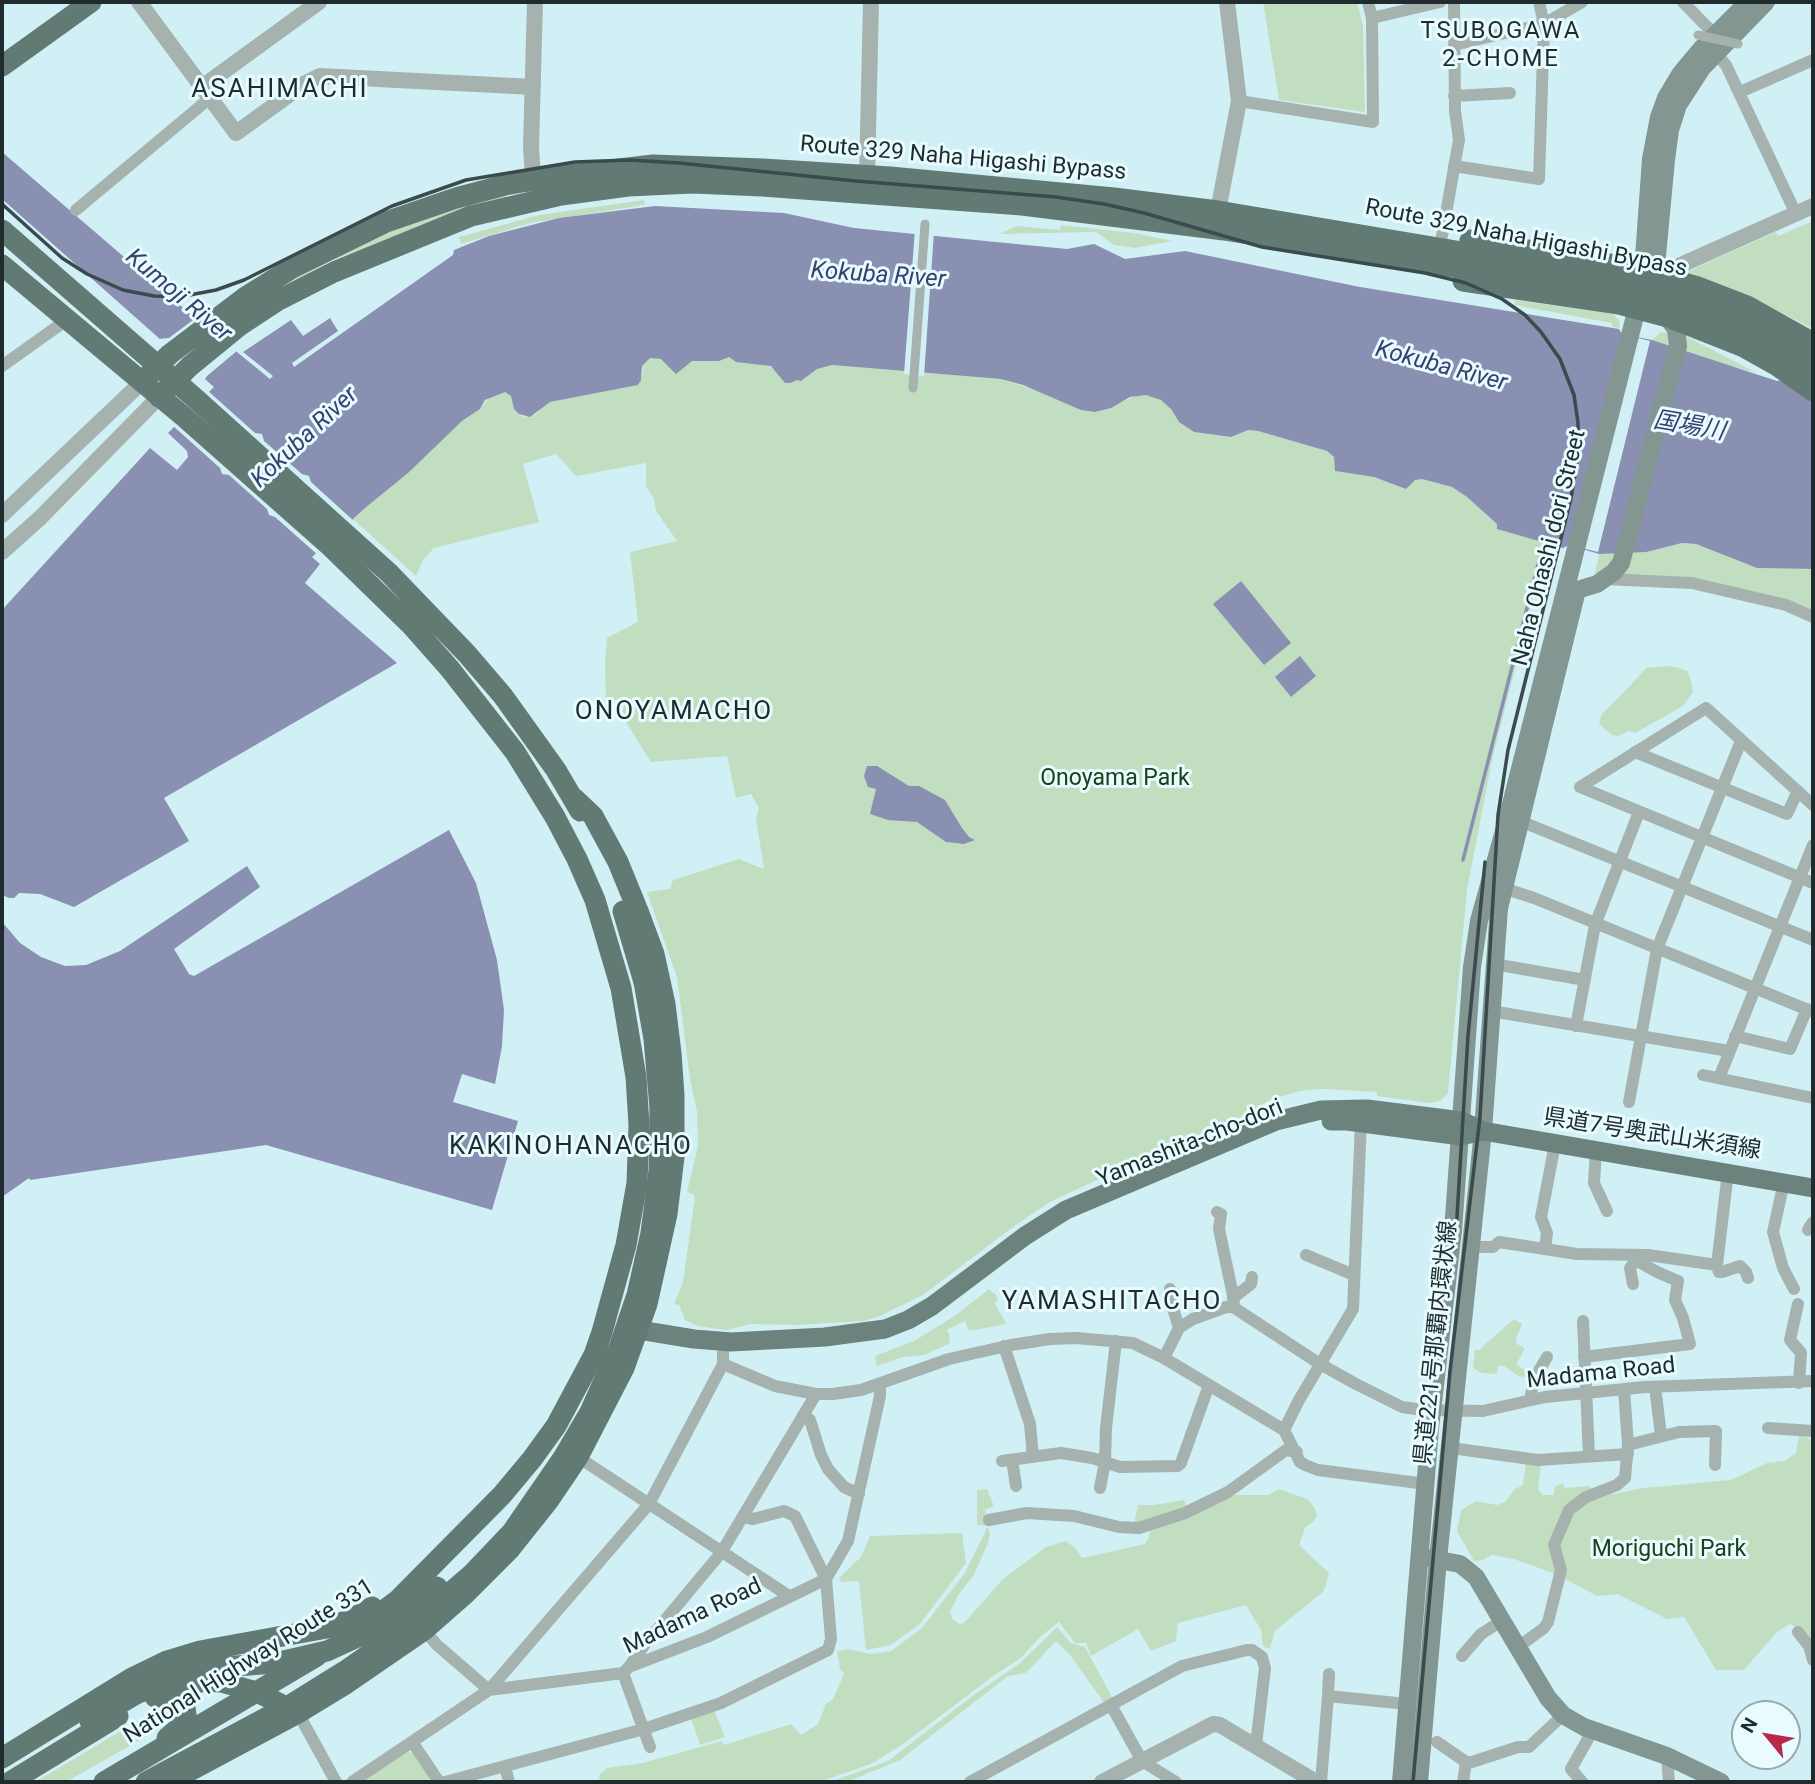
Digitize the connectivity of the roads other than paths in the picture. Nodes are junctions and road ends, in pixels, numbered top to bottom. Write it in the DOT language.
graph roads {
  1 [pos="91,2"];
  2 [pos="139,2"];
  3 [pos="318,2"];
  4 [pos="535,2"];
  5 [pos="871,2"];
  6 [pos="1227,2"];
  7 [pos="1368,2"];
  8 [pos="1440,2"];
  9 [pos="1454,2"];
  10 [pos="1539,2"];
  11 [pos="1582,2"];
  12 [pos="1683,2"];
  13 [pos="1748,2"];
  14 [pos="1766,2"];
  15 [pos="1372,18"];
  16 [pos="1544,24"];
  17 [pos="1709,41"];
  18 [pos="1738,44"];
  19 [pos="1454,45"];
  20 [pos="1813,60"];
  21 [pos="2,66"];
  22 [pos="533,87"];
  23 [pos="206,92"];
  24 [pos="1740,92"];
  25 [pos="1510,93"];
  26 [pos="1454,96"];
  27 [pos="1239,101"];
  28 [pos="1454,166"];
  29 [pos="867,185"];
  30 [pos="533,190"];
  31 [pos="1813,206"];
  32 [pos="76,210"];
  33 [pos="1796,214"];
  34 [pos="1223,218"];
  35 [pos="925,227"];
  36 [pos="2,230"];
  37 [pos="1442,236"];
  38 [pos="1484,264"];
  39 [pos="2,265"];
  40 [pos="1649,274"];
  41 [pos="1637,308"];
  42 [pos="1668,317"];
  43 [pos="68,319"];
  44 [pos="1813,343"];
  45 [pos="1813,358"];
  46 [pos="2,365"];
  47 [pos="169,374"];
  48 [pos="1813,376"];
  49 [pos="142,382"];
  50 [pos="913,382"];
  51 [pos="1813,391"];
  52 [pos="2,515"];
  53 [pos="338,540"];
  54 [pos="2,552"];
  55 [pos="1604,579"];
  56 [pos="1571,589"];
  57 [pos="1813,617"];
  58 [pos="1741,741"];
  59 [pos="1635,752"];
  60 [pos="1723,788"];
  61 [pos="1798,791"];
  62 [pos="573,798"];
  63 [pos="1813,805"];
  64 [pos="1639,812"];
  65 [pos="1520,821"];
  66 [pos="1702,837"];
  67 [pos="1813,845"];
  68 [pos="1619,863"];
  69 [pos="1800,877"];
  70 [pos="1813,883"];
  71 [pos="1682,886"];
  72 [pos="1503,888"];
  73 [pos="1595,925"];
  74 [pos="1780,927"];
  75 [pos="1813,940"];
  76 [pos="1657,949"];
  77 [pos="1494,964"];
  78 [pos="1585,980"];
  79 [pos="1755,988"];
  80 [pos="1490,1011"];
  81 [pos="1810,1011"];
  82 [pos="1576,1026"];
  83 [pos="1735,1036"];
  84 [pos="1641,1037"];
  85 [pos="1729,1051"];
  86 [pos="1703,1076"];
  87 [pos="1719,1078"];
  88 [pos="1813,1098"];
  89 [pos="1629,1102"];
  90 [pos="1361,1122"];
  91 [pos="1461,1128"];
  92 [pos="1483,1131"];
  93 [pos="1555,1144"];
  94 [pos="1596,1150"];
  95 [pos="1728,1172"];
  96 [pos="1784,1182"];
  97 [pos="1813,1188"];
  98 [pos="1607,1211"];
  99 [pos="1217,1212"];
  100 [pos="1472,1247"];
  101 [pos="1545,1249"];
  102 [pos="1306,1255"];
  103 [pos="1634,1258"];
  104 [pos="1717,1265"];
  105 [pos="1354,1275"];
  106 [pos="1252,1277"];
  107 [pos="1748,1278"];
  108 [pos="1633,1284"];
  109 [pos="1170,1289"];
  110 [pos="1794,1289"];
  111 [pos="1233,1303"];
  112 [pos="1798,1304"];
  113 [pos="1583,1321"];
  114 [pos="1179,1328"];
  115 [pos="602,1332"];
  116 [pos="636,1336"];
  117 [pos="1116,1341"];
  118 [pos="1004,1346"];
  119 [pos="1547,1357"];
  120 [pos="1584,1357"];
  121 [pos="1164,1358"];
  122 [pos="723,1359"];
  123 [pos="1320,1364"];
  124 [pos="1813,1381"];
  125 [pos="1799,1383"];
  126 [pos="880,1385"];
  127 [pos="1209,1385"];
  128 [pos="1655,1387"];
  129 [pos="1624,1389"];
  130 [pos="1587,1392"];
  131 [pos="816,1394"];
  132 [pos="1531,1400"];
  133 [pos="1432,1411"];
  134 [pos="1454,1412"];
  135 [pos="803,1415"];
  136 [pos="1768,1429"];
  137 [pos="1284,1430"];
  138 [pos="1813,1431"];
  139 [pos="1661,1435"];
  140 [pos="1451,1448"];
  141 [pos="1628,1449"];
  142 [pos="1296,1451"];
  143 [pos="1588,1455"];
  144 [pos="571,1457"];
  145 [pos="1032,1457"];
  146 [pos="1105,1462"];
  147 [pos="1715,1465"];
  148 [pos="1426,1485"];
  149 [pos="1016,1486"];
  150 [pos="1100,1488"];
  151 [pos="859,1494"];
  152 [pos="649,1504"];
  153 [pos="743,1517"];
  154 [pos="989,1520"];
  155 [pos="722,1553"];
  156 [pos="1419,1557"];
  157 [pos="1438,1559"];
  158 [pos="826,1579"];
  159 [pos="416,1583"];
  160 [pos="789,1596"];
  161 [pos="1503,1620"];
  162 [pos="424,1630"];
  163 [pos="1798,1632"];
  164 [pos="1518,1647"];
  165 [pos="1462,1656"];
  166 [pos="1813,1660"];
  167 [pos="626,1670"];
  168 [pos="289,1672"];
  169 [pos="1329,1674"];
  170 [pos="132,1678"];
  171 [pos="489,1690"];
  172 [pos="257,1692"];
  173 [pos="1328,1696"];
  174 [pos="153,1697"];
  175 [pos="1408,1704"];
  176 [pos="1111,1705"];
  177 [pos="298,1713"];
  178 [pos="1563,1715"];
  179 [pos="643,1729"];
  180 [pos="1593,1730"];
  181 [pos="1437,1742"];
  182 [pos="413,1743"];
  183 [pos="1256,1745"];
  184 [pos="650,1747"];
  185 [pos="1667,1756"];
  186 [pos="2,1758"];
  187 [pos="1142,1761"];
  188 [pos="1466,1762"];
  189 [pos="505,1766"];
  190 [pos="126,1769"];
  191 [pos="2,1774"];
  192 [pos="10,1782"];
  193 [pos="104,1782"];
  194 [pos="146,1782"];
  195 [pos="169,1782"];
  196 [pos="336,1782"];
  197 [pos="352,1782"];
  198 [pos="439,1782"];
  199 [pos="445,1782"];
  200 [pos="509,1782"];
  201 [pos="970,1782"];
  202 [pos="1102,1782"];
  203 [pos="1176,1782"];
  204 [pos="1318,1782"];
  205 [pos="1401,1782"];
  206 [pos="1419,1782"];
  207 [pos="1463,1782"];
  208 [pos="1582,1782"];
  209 [pos="1669,1782"];
  210 [pos="1721,1782"];
  1 -- 21 [label="highway"];
  2 -- 23 [label="street"];
  3 -- 23 [label="street"];
  4 -- 22 [label="street"];
  5 -- 29 [label="street"];
  6 -- 27 [label="street"];
  7 -- 15 [label="street"];
  8 -- 15 [label="street"];
  9 -- 19 [label="street"];
  10 -- 16 [label="street"];
  11 -- 16 [label="street"];
  12 -- 17 [label="street"];
  13 -- 17 [label="main road, Naha Ohashi dori Street"];
  14 -- 17 [label="main road, Naha Ohashi dori Street"];
  15 -- 27 [label="street"];
  16 -- 19 [label="street"];
  16 -- 28 [label="street"];
  17 -- 18 [label="street, bridge"];
  17 -- 24 [label="street"];
  17 -- 40 [label="main road, Naha Ohashi dori Street"];
  19 -- 26 [label="street"];
  20 -- 24 [label="street"];
  22 -- 23 [label="street"];
  22 -- 30 [label="street"];
  23 -- 32 [label="street"];
  24 -- 33 [label="street"];
  25 -- 26 [label="street"];
  26 -- 28 [label="street"];
  27 -- 34 [label="street"];
  28 -- 37 [label="street"];
  29 -- 30 [label="highway, Route 329 Naha Higashi Bypass"];
  29 -- 34 [label="highway, Route 329 Naha Higashi Bypass"];
  30 -- 47 [label="highway, Route 329 Naha Higashi Bypass"];
  31 -- 33 [label="street"];
  33 -- 40 [label="street"];
  34 -- 37 [label="highway"];
  34 -- 38 [label="highway, Route 329 Naha Higashi Bypass"];
  34 -- 41 [label="highway"];
  35 -- 50 [label="street"];
  36 -- 47 [label="highway"];
  37 -- 40 [label="highway"];
  38 -- 45 [label="highway, Route 329 Naha Higashi Bypass, bridge"];
  38 -- 48 [label="highway, Route 329 Naha Higashi Bypass, bridge"];
  39 -- 43 [label="highway"];
  40 -- 41 [label="main road, Naha Ohashi dori Street"];
  40 -- 42 [label="main road, Naha Ohashi dori Street"];
  40 -- 44 [label="highway"];
  41 -- 42 [label="highway"];
  41 -- 56 [label="main road, Naha Ohashi dori Street"];
  42 -- 51 [label="highway"];
  42 -- 55 [label="main road, Naha Ohashi dori Street"];
  43 -- 46 [label="street"];
  43 -- 49 [label="highway"];
  47 -- 49 [label="highway"];
  47 -- 53 [label="highway, National Highway Route 331"];
  47 -- 54 [label="street"];
  49 -- 52 [label="street"];
  53 -- 62 [label="highway, National Highway Route 331"];
  53 -- 115 [label="highway, National Highway Route 331"];
  55 -- 56 [label="main road"];
  55 -- 57 [label="street"];
  56 -- 65 [label="main road, Naha Ohashi dori Street"];
  56 -- 91 [label="main road, Naha Ohashi dori Street"];
  58 -- 59 [label="street"];
  58 -- 60 [label="street"];
  58 -- 61 [label="street"];
  59 -- 60 [label="street"];
  59 -- 64 [label="street"];
  60 -- 61 [label="street"];
  60 -- 66 [label="street"];
  61 -- 63 [label="street"];
  62 -- 116 [label="highway, National Highway Route 331"];
  62 -- 144 [label="highway, National Highway Route 331, bridge"];
  64 -- 66 [label="street"];
  64 -- 68 [label="street"];
  65 -- 68 [label="street"];
  65 -- 72 [label="main road, Naha Ohashi dori Street"];
  66 -- 69 [label="street"];
  66 -- 71 [label="street"];
  67 -- 69 [label="street"];
  68 -- 71 [label="street"];
  68 -- 73 [label="street"];
  69 -- 70 [label="street"];
  69 -- 74 [label="street"];
  71 -- 74 [label="street"];
  71 -- 76 [label="street"];
  72 -- 73 [label="street"];
  72 -- 77 [label="main road, Naha Ohashi dori Street"];
  73 -- 76 [label="street"];
  73 -- 78 [label="street"];
  74 -- 75 [label="street"];
  74 -- 79 [label="street"];
  76 -- 79 [label="street"];
  76 -- 84 [label="street"];
  77 -- 78 [label="street"];
  77 -- 80 [label="main road, Naha Ohashi dori Street"];
  78 -- 82 [label="street"];
  79 -- 81 [label="street"];
  79 -- 83 [label="street"];
  80 -- 82 [label="street"];
  80 -- 92 [label="main road, Naha Ohashi dori Street"];
  81 -- 83 [label="street"];
  82 -- 84 [label="street"];
  83 -- 85 [label="street"];
  84 -- 85 [label="street"];
  84 -- 89 [label="street"];
  85 -- 87 [label="street"];
  86 -- 87 [label="street"];
  87 -- 88 [label="street"];
  90 -- 91 [label="main road, Yamashita-cho-dori"];
  90 -- 105 [label="street"];
  90 -- 122 [label="main road, Yamashita-cho-dori"];
  91 -- 92 [label="main road, Yamashita-cho-dori"];
  91 -- 116 [label="main road, Yamashita-cho-dori"];
  91 -- 133 [label="main road, 県道221号那覇内環状線"];
  92 -- 93 [label="main road, 県道7号奥武山米須線"];
  92 -- 100 [label="main road, 県道221号那覇内環状線"];
  93 -- 94 [label="main road, 県道7号奥武山米須線"];
  93 -- 101 [label="street"];
  94 -- 95 [label="main road, 県道7号奥武山米須線"];
  94 -- 98 [label="street"];
  95 -- 96 [label="main road, 県道7号奥武山米須線"];
  95 -- 104 [label="street"];
  96 -- 97 [label="main road, 県道7号奥武山米須線"];
  96 -- 110 [label="street"];
  99 -- 111 [label="street"];
  100 -- 101 [label="street"];
  100 -- 134 [label="main road, 県道221号那覇内環状線"];
  101 -- 103 [label="street"];
  102 -- 105 [label="street"];
  103 -- 104 [label="street"];
  103 -- 108 [label="street"];
  103 -- 120 [label="street"];
  104 -- 107 [label="street"];
  105 -- 123 [label="street"];
  106 -- 111 [label="street"];
  109 -- 114 [label="street"];
  111 -- 114 [label="street"];
  111 -- 123 [label="street, Madama Road"];
  112 -- 125 [label="street"];
  113 -- 120 [label="street"];
  114 -- 121 [label="street"];
  115 -- 116 [label="main road, Yamashita-cho-dori"];
  115 -- 159 [label="highway, National Highway Route 331"];
  116 -- 122 [label="main road, Yamashita-cho-dori"];
  116 -- 144 [label="highway, National Highway Route 331"];
  117 -- 118 [label="street"];
  117 -- 121 [label="street"];
  117 -- 146 [label="street"];
  118 -- 126 [label="street"];
  118 -- 145 [label="street"];
  119 -- 132 [label="street"];
  120 -- 130 [label="street"];
  121 -- 127 [label="street"];
  122 -- 131 [label="street"];
  122 -- 152 [label="street"];
  123 -- 133 [label="street, Madama Road"];
  123 -- 137 [label="street"];
  124 -- 125 [label="street, Madama Road"];
  125 -- 128 [label="street, Madama Road"];
  126 -- 131 [label="street"];
  126 -- 151 [label="street"];
  127 -- 137 [label="street"];
  127 -- 146 [label="street"];
  128 -- 129 [label="street, Madama Road"];
  128 -- 139 [label="street"];
  129 -- 130 [label="street, Madama Road"];
  129 -- 141 [label="street"];
  130 -- 132 [label="street, Madama Road"];
  130 -- 143 [label="street"];
  131 -- 135 [label="street"];
  132 -- 134 [label="street, Madama Road"];
  133 -- 134 [label="street, Madama Road"];
  133 -- 148 [label="main road, 県道221号那覇内環状線"];
  134 -- 140 [label="main road, 県道221号那覇内環状線"];
  135 -- 151 [label="street"];
  135 -- 153 [label="street"];
  136 -- 138 [label="street"];
  137 -- 142 [label="street"];
  139 -- 141 [label="street"];
  139 -- 147 [label="street"];
  140 -- 143 [label="street"];
  140 -- 157 [label="main road, 県道221号那覇内環状線"];
  141 -- 143 [label="street"];
  141 -- 164 [label="street"];
  142 -- 148 [label="street"];
  142 -- 154 [label="street"];
  144 -- 152 [label="street"];
  144 -- 162 [label="highway, National Highway Route 331"];
  144 -- 191 [label="highway, bridge"];
  144 -- 194 [label="highway, National Highway Route 331, bridge"];
  145 -- 146 [label="street"];
  145 -- 149 [label="street"];
  146 -- 150 [label="street"];
  148 -- 156 [label="main road, 県道221号那覇内環状線"];
  151 -- 158 [label="street"];
  152 -- 155 [label="street"];
  152 -- 171 [label="street"];
  153 -- 155 [label="street"];
  153 -- 158 [label="street"];
  155 -- 160 [label="street"];
  155 -- 167 [label="street"];
  156 -- 157 [label="main road"];
  156 -- 175 [label="main road, 県道221号那覇内環状線"];
  157 -- 161 [label="main road"];
  157 -- 206 [label="main road, 県道221号那覇内環状線"];
  158 -- 160 [label="street, Madama Road"];
  158 -- 179 [label="street"];
  159 -- 162 [label="highway"];
  159 -- 168 [label="highway, National Highway Route 331"];
  159 -- 170 [label="highway"];
  160 -- 167 [label="street, Madama Road"];
  161 -- 164 [label="main road"];
  161 -- 165 [label="street"];
  162 -- 171 [label="street"];
  162 -- 177 [label="highway, National Highway Route 331"];
  163 -- 166 [label="street"];
  164 -- 178 [label="main road"];
  167 -- 171 [label="street, Madama Road"];
  167 -- 179 [label="street"];
  168 -- 170 [label="highway"];
  168 -- 172 [label="highway, National Highway Route 331"];
  168 -- 177 [label="highway"];
  169 -- 173 [label="street"];
  170 -- 186 [label="highway"];
  171 -- 182 [label="street, Madama Road"];
  172 -- 174 [label="highway"];
  172 -- 177 [label="highway"];
  172 -- 190 [label="highway, National Highway Route 331"];
  173 -- 175 [label="street"];
  173 -- 204 [label="street"];
  174 -- 190 [label="highway"];
  174 -- 192 [label="highway"];
  175 -- 205 [label="main road, 県道221号那覇内環状線"];
  176 -- 183 [label="street"];
  176 -- 187 [label="street"];
  176 -- 201 [label="street"];
  177 -- 195 [label="highway, National Highway Route 331"];
  177 -- 196 [label="street"];
  178 -- 180 [label="main road"];
  178 -- 188 [label="street"];
  179 -- 184 [label="street"];
  179 -- 189 [label="street"];
  180 -- 185 [label="main road"];
  180 -- 208 [label="street"];
  181 -- 188 [label="street"];
  182 -- 197 [label="street, Madama Road"];
  182 -- 198 [label="street"];
  183 -- 187 [label="street"];
  183 -- 204 [label="street"];
  185 -- 209 [label="street"];
  185 -- 210 [label="main road"];
  187 -- 202 [label="street"];
  187 -- 203 [label="street"];
  188 -- 207 [label="street"];
  189 -- 199 [label="street"];
  189 -- 200 [label="street"];
  190 -- 193 [label="highway, National Highway Route 331"];
}
